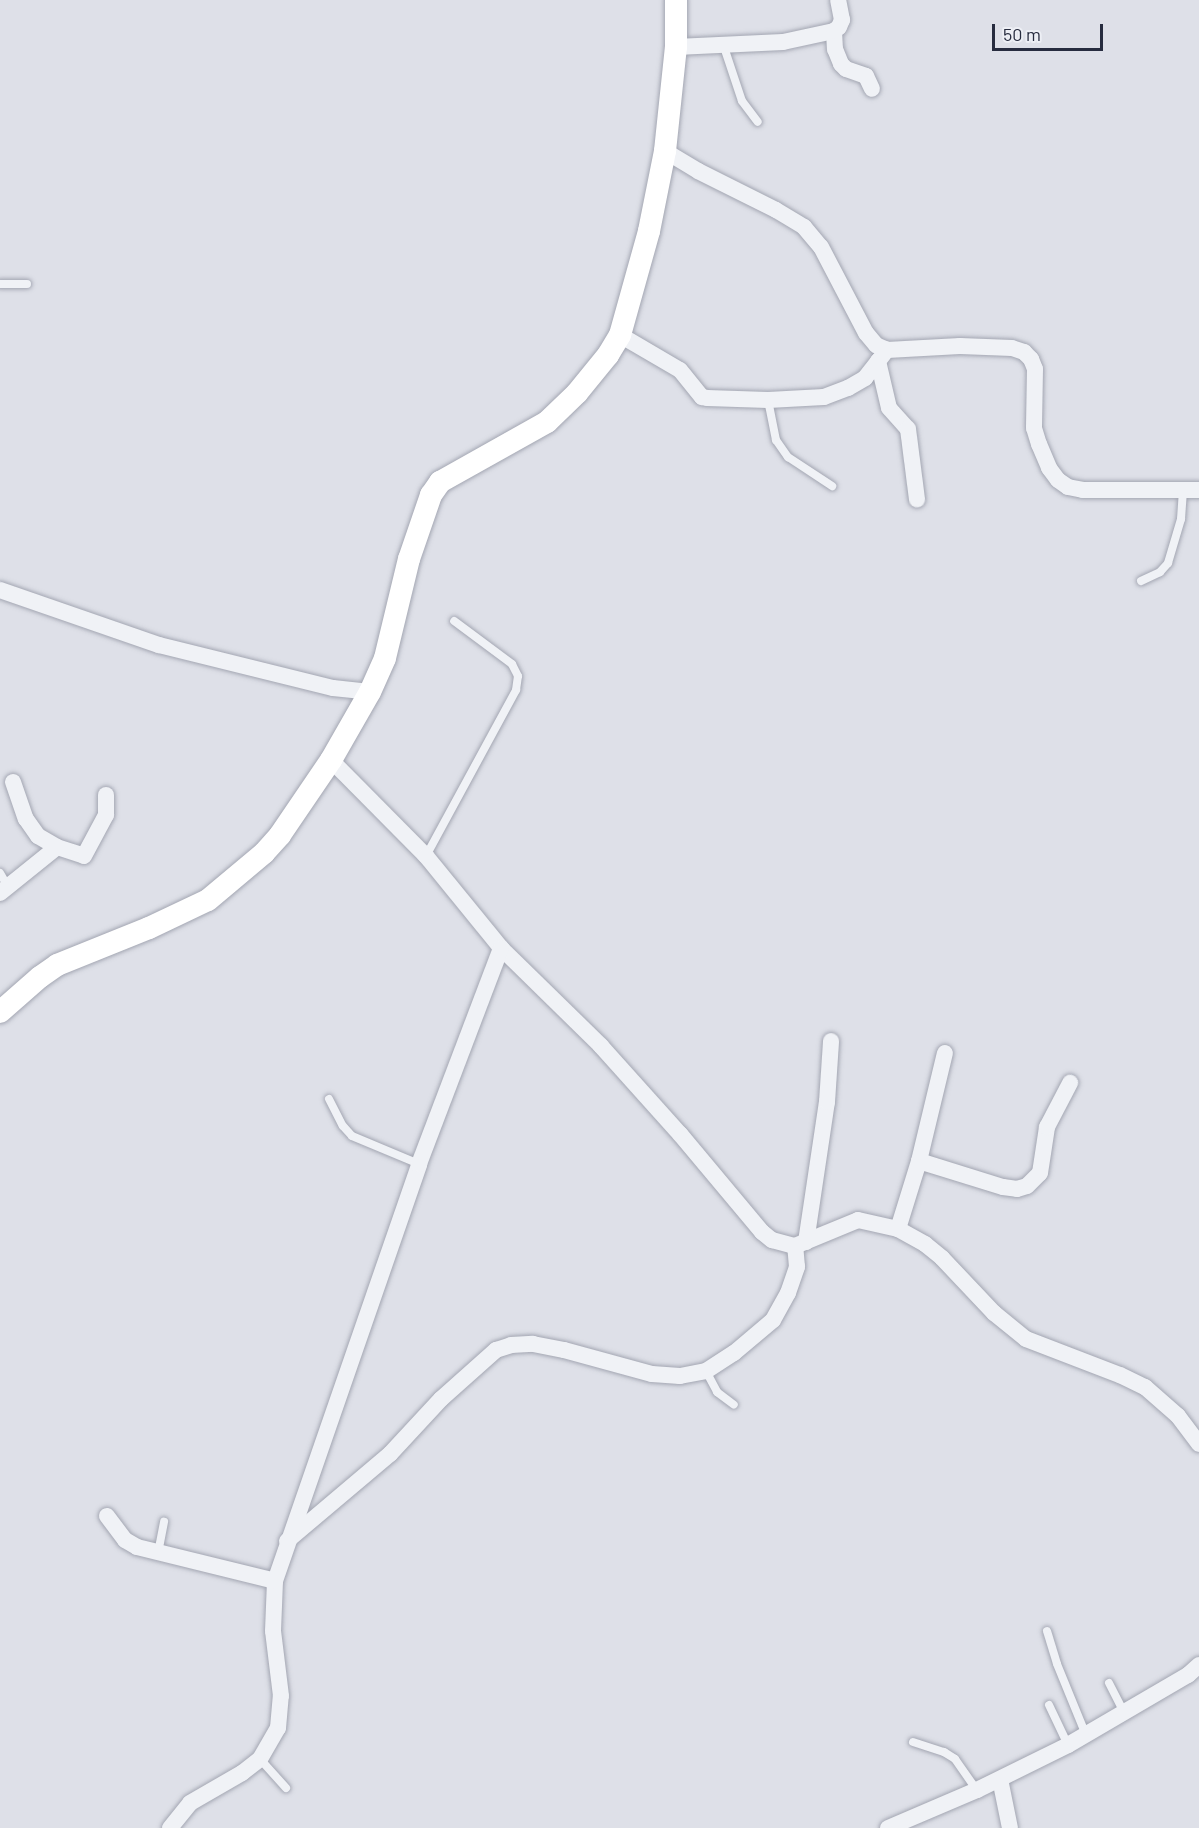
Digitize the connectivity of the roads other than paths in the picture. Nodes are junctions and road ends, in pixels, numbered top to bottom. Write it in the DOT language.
graph roads {
  1 [pos="676,0"];
  2 [pos="838,0"];
  3 [pos="834,31"];
  4 [pos="676,47"];
  5 [pos="724,47"];
  6 [pos="873,89"];
  7 [pos="758,122"];
  8 [pos="665,151"];
  9 [pos="0,284"];
  10 [pos="27,284"];
  11 [pos="620,335"];
  12 [pos="883,355"];
  13 [pos="768,400"];
  14 [pos="832,486"];
  15 [pos="1191,491"];
  16 [pos="917,499"];
  17 [pos="1142,581"];
  18 [pos="0,590"];
  19 [pos="454,621"];
  20 [pos="370,692"];
  21 [pos="331,760"];
  22 [pos="13,782"];
  23 [pos="106,795"];
  24 [pos="57,847"];
  25 [pos="426,856"];
  26 [pos="3,885"];
  27 [pos="501,948"];
  28 [pos="1,1010"];
  29 [pos="831,1041"];
  30 [pos="945,1053"];
  31 [pos="1070,1083"];
  32 [pos="329,1099"];
  33 [pos="919,1161"];
  34 [pos="419,1164"];
  35 [pos="898,1229"];
  36 [pos="800,1244"];
  37 [pos="706,1371"];
  38 [pos="734,1405"];
  39 [pos="1199,1444"];
  40 [pos="107,1516"];
  41 [pos="164,1522"];
  42 [pos="286,1542"];
  43 [pos="158,1553"];
  44 [pos="275,1581"];
  45 [pos="1047,1631"];
  46 [pos="1199,1665"];
  47 [pos="1109,1683"];
  48 [pos="1049,1705"];
  49 [pos="1124,1712"];
  50 [pos="1087,1736"];
  51 [pos="913,1742"];
  52 [pos="1068,1745"];
  53 [pos="260,1759"];
  54 [pos="1000,1779"];
  55 [pos="286,1788"];
  56 [pos="977,1790"];
  57 [pos="170,1828"];
  58 [pos="888,1828"];
  59 [pos="1010,1828"];
  1 -- 4 [label="street"];
  2 -- 3 [label="street"];
  3 -- 5 [label="street"];
  3 -- 6 [label="street"];
  4 -- 5 [label="street"];
  4 -- 8 [label="street"];
  5 -- 7 [label="lane"];
  8 -- 11 [label="street"];
  8 -- 12 [label="street"];
  9 -- 10 [label="lane"];
  11 -- 13 [label="street"];
  11 -- 20 [label="street"];
  12 -- 13 [label="street"];
  12 -- 15 [label="street"];
  12 -- 16 [label="street"];
  13 -- 14 [label="lane"];
  15 -- 17 [label="lane"];
  18 -- 20 [label="street"];
  19 -- 25 [label="lane"];
  20 -- 21 [label="street"];
  21 -- 25 [label="street"];
  21 -- 28 [label="street"];
  22 -- 24 [label="street"];
  23 -- 24 [label="street"];
  24 -- 26 [label="street"];
  25 -- 27 [label="street"];
  27 -- 34 [label="street"];
  27 -- 36 [label="street"];
  29 -- 36 [label="street"];
  30 -- 33 [label="street"];
  31 -- 33 [label="street"];
  32 -- 34 [label="lane"];
  33 -- 35 [label="street"];
  34 -- 42 [label="street"];
  35 -- 36 [label="street"];
  35 -- 39 [label="street"];
  36 -- 37 [label="street"];
  37 -- 38 [label="lane"];
  37 -- 42 [label="street"];
  40 -- 43 [label="street"];
  41 -- 43 [label="lane"];
  42 -- 44 [label="street"];
  43 -- 44 [label="street"];
  44 -- 53 [label="street"];
  45 -- 50 [label="lane"];
  46 -- 49 [label="street"];
  47 -- 49 [label="lane"];
  48 -- 52 [label="lane"];
  49 -- 50 [label="street"];
  50 -- 52 [label="street"];
  51 -- 56 [label="lane"];
  52 -- 54 [label="street"];
  53 -- 55 [label="lane"];
  53 -- 57 [label="street"];
  54 -- 56 [label="street"];
  54 -- 59 [label="street"];
  56 -- 58 [label="street"];
}
